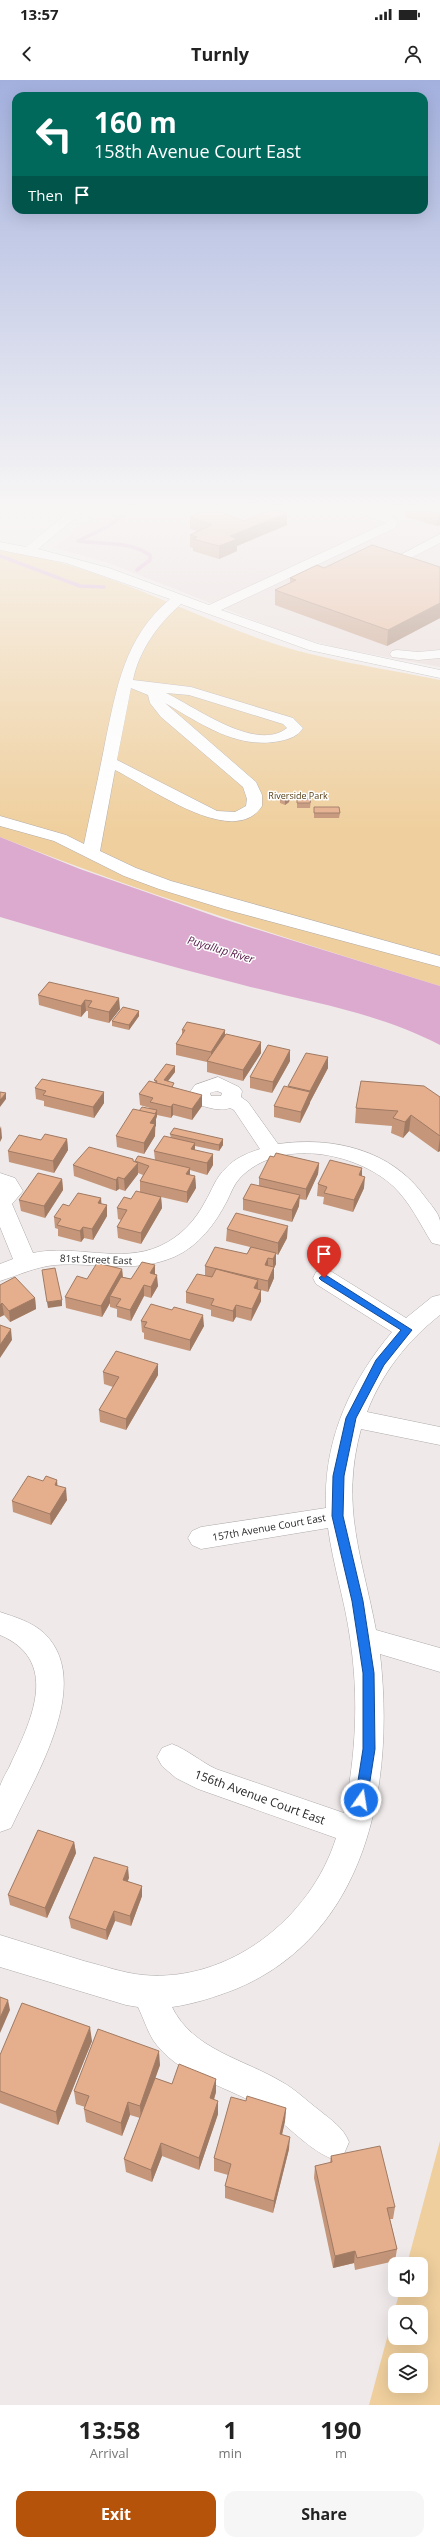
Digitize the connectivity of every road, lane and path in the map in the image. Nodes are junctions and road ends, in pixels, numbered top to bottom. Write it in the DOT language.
graph roads {
  1 [pos="162,614"];
  2 [pos="220,614"];
  3 [pos="257,614"];
  4 [pos="440,654"];
  5 [pos="440,674"];
  6 [pos="131,684"];
  7 [pos="156,693"];
  8 [pos="233,745"];
  9 [pos="108,761"];
  10 [pos="241,776"];
  11 [pos="0,821"];
  12 [pos="91,852"];
  13 [pos="440,962"];
  14 [pos="231,1099"];
  15 [pos="272,1151"];
  16 [pos="0,1180"];
  17 [pos="0,1201"];
  18 [pos="440,1238"];
  19 [pos="26,1262"];
  20 [pos="0,1273"];
  21 [pos="324,1278"];
  22 [pos="440,1303"];
  23 [pos="407,1330"];
  24 [pos="351,1418"];
  25 [pos="440,1436"];
  26 [pos="337,1516"];
  27 [pos="201,1538"];
  28 [pos="0,1623"];
  29 [pos="364,1638"];
  30 [pos="440,1660"];
  31 [pos="172,1757"];
  32 [pos="0,1818"];
  33 [pos="353,1830"];
  34 [pos="0,1951"];
  35 [pos="148,1993"];
  36 [pos="332,2142"];
  1 -- 6 [label="street"];
  2 -- 5 [label="street"];
  3 -- 4 [label="street"];
  6 -- 7 [label="street"];
  6 -- 8 [label="street"];
  6 -- 9 [label="street"];
  7 -- 8 [label="street"];
  7 -- 10 [label="street"];
  8 -- 10 [label="street"];
  9 -- 10 [label="street"];
  9 -- 12 [label="street"];
  11 -- 12 [label="street"];
  12 -- 13 [label="street"];
  14 -- 15 [label="street"];
  15 -- 18 [label="street"];
  15 -- 19 [label="street, 81st Street East"];
  16 -- 17 [label="street"];
  17 -- 19 [label="street"];
  19 -- 20 [label="street, 81st Street East"];
  21 -- 23 [label="street"];
  22 -- 23 [label="street"];
  23 -- 24 [label="street"];
  24 -- 25 [label="street"];
  24 -- 26 [label="street"];
  26 -- 27 [label="street, 157th Avenue Court East"];
  26 -- 29 [label="street"];
  28 -- 32 [label="street"];
  29 -- 30 [label="street"];
  29 -- 33 [label="street"];
  31 -- 33 [label="street, 156th Avenue Court East"];
  33 -- 35 [label="street"];
  34 -- 35 [label="street"];
  35 -- 36 [label="street"];
}
